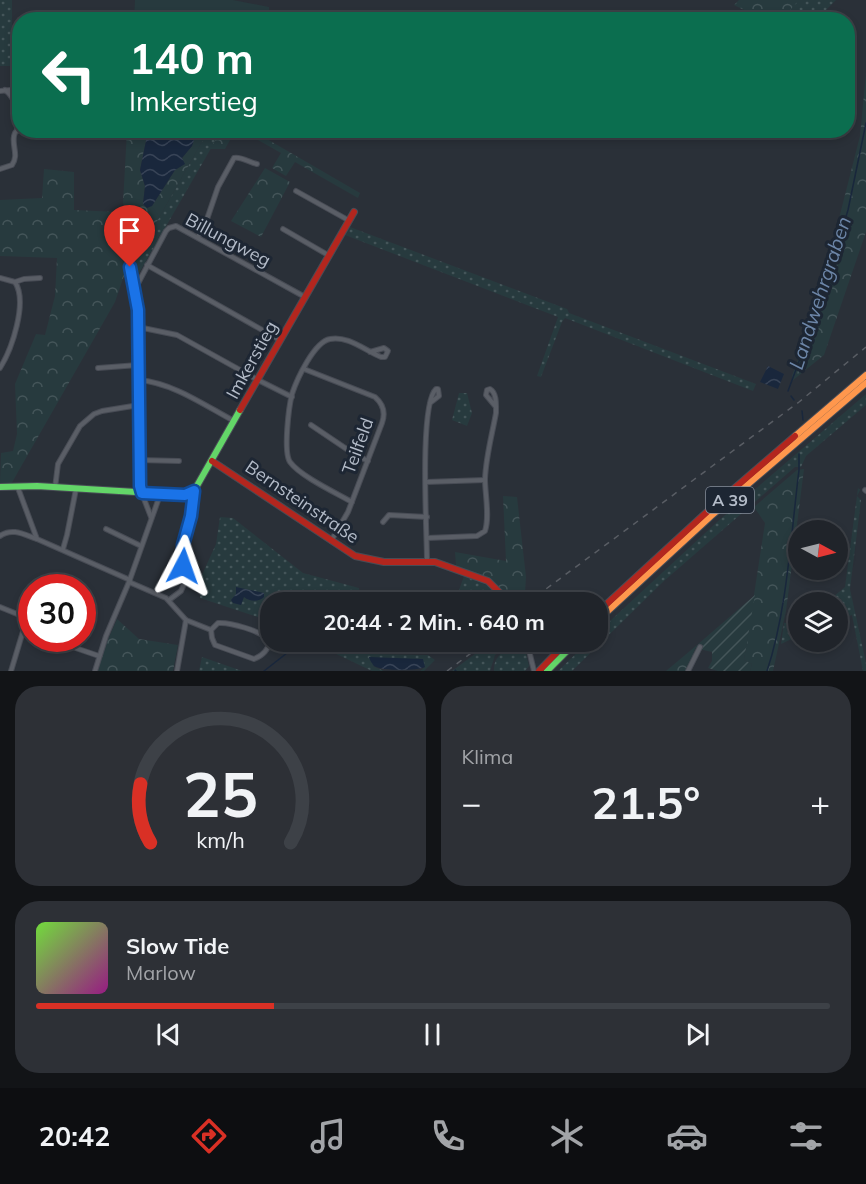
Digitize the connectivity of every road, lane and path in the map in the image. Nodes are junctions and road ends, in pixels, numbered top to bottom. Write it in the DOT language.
graph roads {
  1 [pos="14,138"];
  2 [pos="257,164"];
  3 [pos="0,169"];
  4 [pos="296,191"];
  5 [pos="354,212"];
  6 [pos="348,220"];
  7 [pos="283,229"];
  8 [pos="198,237"];
  9 [pos="128,249"];
  10 [pos="328,255"];
  11 [pos="147,265"];
  12 [pos="0,278"];
  13 [pos="40,278"];
  14 [pos="15,282"];
  15 [pos="134,290"];
  16 [pos="305,297"];
  17 [pos="138,327"];
  18 [pos="281,340"];
  19 [pos="370,352"];
  20 [pos="138,366"];
  21 [pos="0,368"];
  22 [pos="98,368"];
  23 [pos="304,369"];
  24 [pos="866,375"];
  25 [pos="139,380"];
  26 [pos="258,380"];
  27 [pos="866,383"];
  28 [pos="292,397"];
  29 [pos="430,403"];
  30 [pos="139,405"];
  31 [pos="496,407"];
  32 [pos="235,422"];
  33 [pos="311,425"];
  34 [pos="139,460"];
  35 [pos="368,460"];
  36 [pos="179,461"];
  37 [pos="213,461"];
  38 [pos="485,480"];
  39 [pos="426,482"];
  40 [pos="0,487"];
  41 [pos="18,488"];
  42 [pos="55,488"];
  43 [pos="76,489"];
  44 [pos="194,491"];
  45 [pos="142,493"];
  46 [pos="160,494"];
  47 [pos="352,502"];
  48 [pos="151,517"];
  49 [pos="427,517"];
  50 [pos="383,522"];
  51 [pos="106,529"];
  52 [pos="0,536"];
  53 [pos="427,538"];
  54 [pos="37,539"];
  55 [pos="331,541"];
  56 [pos="141,546"];
  57 [pos="63,549"];
  58 [pos="427,561"];
  59 [pos="130,581"];
  60 [pos="501,592"];
  61 [pos="170,600"];
  62 [pos="608,603"];
  63 [pos="0,607"];
  64 [pos="608,611"];
  65 [pos="186,620"];
  66 [pos="212,630"];
  67 [pos="700,647"];
  68 [pos="87,652"];
  69 [pos="529,652"];
  70 [pos="557,652"];
  71 [pos="566,652"];
  72 [pos="99,656"];
  73 [pos="10,671"];
  74 [pos="95,671"];
  75 [pos="177,671"];
  76 [pos="534,671"];
  77 [pos="539,671"];
  78 [pos="547,671"];
  79 [pos="688,671"];
  1 -- 3 [label="street"];
  2 -- 8 [label="street"];
  4 -- 6 [label="street"];
  5 -- 6 [label="main road, Imkerstieg"];
  6 -- 10 [label="main road, Imkerstieg"];
  7 -- 10 [label="street"];
  8 -- 11 [label="street, Billungweg"];
  8 -- 16 [label="street, Billungweg"];
  9 -- 15 [label="street"];
  10 -- 16 [label="main road, Imkerstieg"];
  11 -- 15 [label="street, Billungweg"];
  11 -- 18 [label="street"];
  12 -- 14 [label="street"];
  13 -- 14 [label="street"];
  14 -- 21 [label="street"];
  15 -- 17 [label="street"];
  16 -- 18 [label="main road, Imkerstieg"];
  17 -- 20 [label="street"];
  17 -- 26 [label="street"];
  18 -- 26 [label="main road, Imkerstieg"];
  19 -- 23 [label="street"];
  20 -- 22 [label="street"];
  20 -- 25 [label="street"];
  23 -- 28 [label="street"];
  23 -- 35 [label="street, Teilfeld"];
  24 -- 62 [label="main road, A 39"];
  25 -- 30 [label="street"];
  25 -- 32 [label="street"];
  26 -- 28 [label="street"];
  26 -- 32 [label="main road, Imkerstieg"];
  27 -- 64 [label="main road, A 39"];
  28 -- 47 [label="street"];
  29 -- 39 [label="street"];
  30 -- 34 [label="street"];
  30 -- 42 [label="street"];
  31 -- 38 [label="street"];
  32 -- 37 [label="main road, Imkerstieg"];
  33 -- 35 [label="street"];
  34 -- 36 [label="street"];
  34 -- 45 [label="street"];
  35 -- 47 [label="street, Teilfeld"];
  37 -- 44 [label="main road, Imkerstieg"];
  37 -- 55 [label="main road, Bernsteinstraße"];
  38 -- 39 [label="street"];
  38 -- 53 [label="street"];
  39 -- 49 [label="street"];
  40 -- 41 [label="main road"];
  41 -- 42 [label="main road"];
  41 -- 54 [label="street"];
  42 -- 43 [label="main road"];
  43 -- 45 [label="main road"];
  43 -- 57 [label="street"];
  44 -- 46 [label="main road"];
  44 -- 61 [label="street"];
  45 -- 46 [label="main road"];
  45 -- 48 [label="street"];
  46 -- 48 [label="street"];
  47 -- 55 [label="street, Teilfeld"];
  48 -- 56 [label="street"];
  49 -- 50 [label="street"];
  49 -- 53 [label="street"];
  51 -- 56 [label="street"];
  52 -- 54 [label="street"];
  53 -- 58 [label="street"];
  54 -- 57 [label="street"];
  55 -- 58 [label="main road, Bernsteinstraße"];
  56 -- 59 [label="street"];
  57 -- 59 [label="street"];
  58 -- 60 [label="main road, Bernsteinstraße"];
  59 -- 61 [label="street"];
  59 -- 72 [label="street"];
  61 -- 65 [label="street"];
  63 -- 73 [label="street"];
  65 -- 66 [label="street"];
  65 -- 75 [label="street"];
  66 -- 66 [label="street"];
  67 -- 79 [label="street"];
  68 -- 72 [label="street"];
  69 -- 76 [label="street"];
  70 -- 77 [label="main road"];
  71 -- 78 [label="main road"];
  72 -- 74 [label="street"];
}
